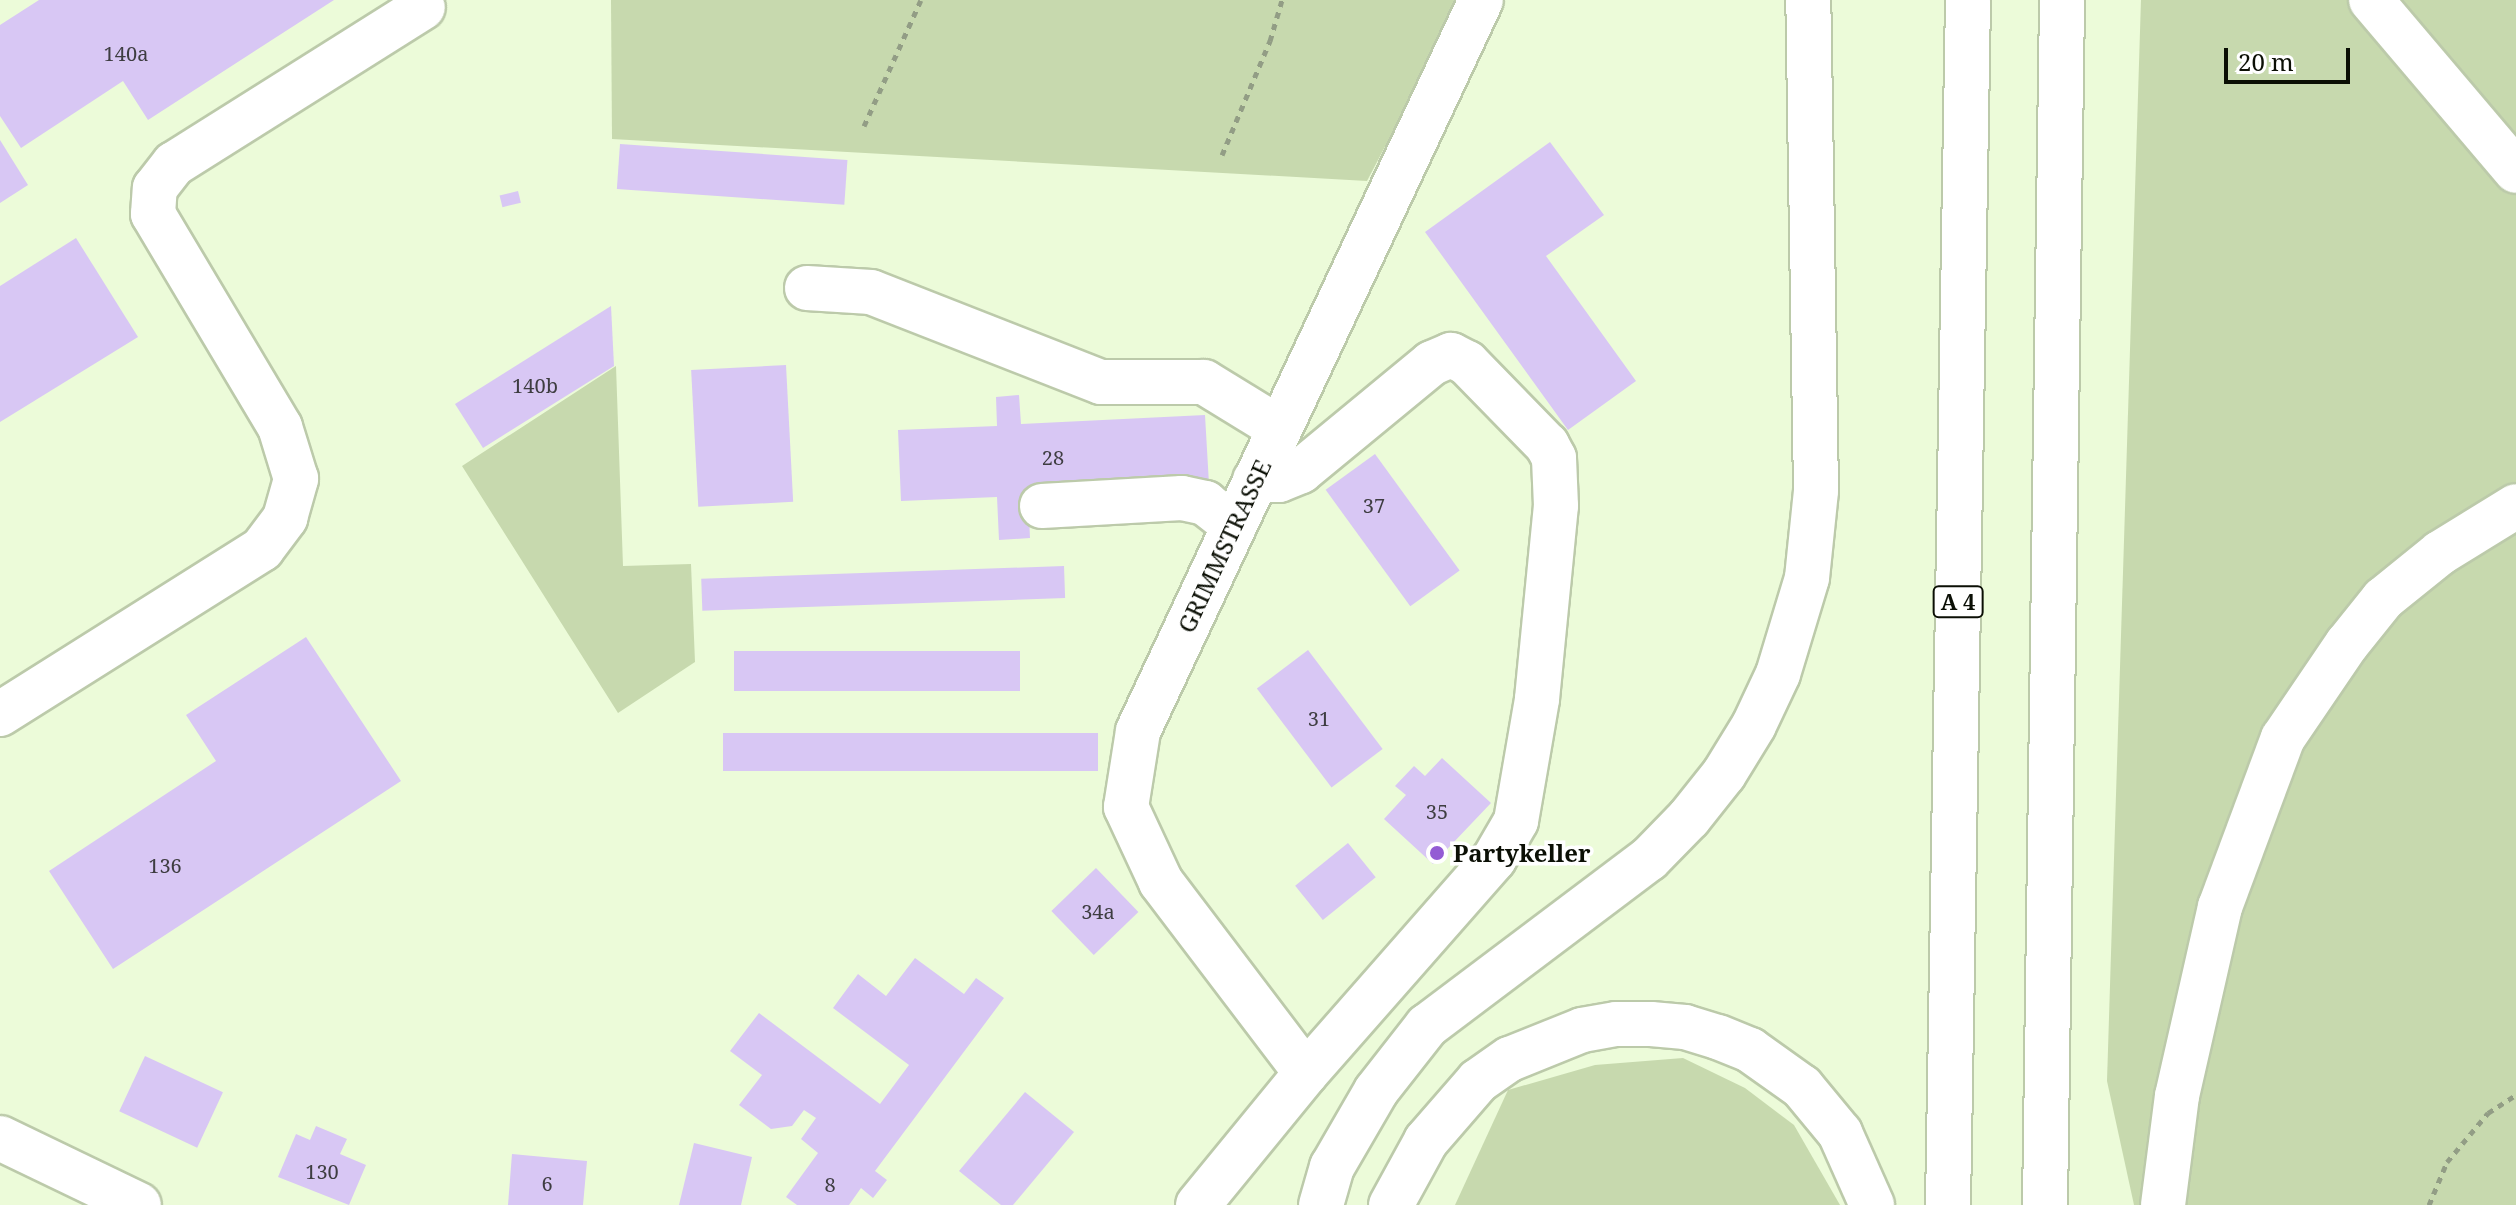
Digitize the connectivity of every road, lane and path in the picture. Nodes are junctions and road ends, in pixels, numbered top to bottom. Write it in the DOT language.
graph roads {
  1 [pos="921,0"];
  2 [pos="1282,0"];
  3 [pos="1481,0"];
  4 [pos="1808,0"];
  5 [pos="1968,0"];
  6 [pos="2062,0"];
  7 [pos="2371,0"];
  8 [pos="423,7"];
  9 [pos="864,126"];
  10 [pos="1222,155"];
  11 [pos="2516,171"];
  12 [pos="807,288"];
  13 [pos="1279,428"];
  14 [pos="1255,480"];
  15 [pos="1042,506"];
  16 [pos="2516,506"];
  17 [pos="1234,526"];
  18 [pos="0,714"];
  19 [pos="1306,1073"];
  20 [pos="2516,1095"];
  21 [pos="0,1138"];
  22 [pos="131,1203"];
  23 [pos="1198,1205"];
  24 [pos="1321,1205"];
  25 [pos="1391,1205"];
  26 [pos="1872,1205"];
  27 [pos="1948,1205"];
  28 [pos="2045,1205"];
  29 [pos="2163,1205"];
  30 [pos="2429,1205"];
  1 -- 9 [label="path"];
  2 -- 10 [label="path"];
  3 -- 13 [label="main road, GRIMMSTRASSE"];
  4 -- 24 [label="main road"];
  5 -- 27 [label="main road, A 4"];
  6 -- 28 [label="main road"];
  7 -- 11 [label="main road"];
  8 -- 18 [label="main road"];
  12 -- 13 [label="main road"];
  13 -- 14 [label="main road, GRIMMSTRASSE"];
  14 -- 17 [label="main road, GRIMMSTRASSE"];
  14 -- 19 [label="main road"];
  15 -- 17 [label="main road"];
  16 -- 29 [label="main road"];
  17 -- 19 [label="main road, GRIMMSTRASSE"];
  19 -- 23 [label="main road"];
  20 -- 30 [label="path"];
  21 -- 22 [label="main road"];
  25 -- 26 [label="main road"];
}
